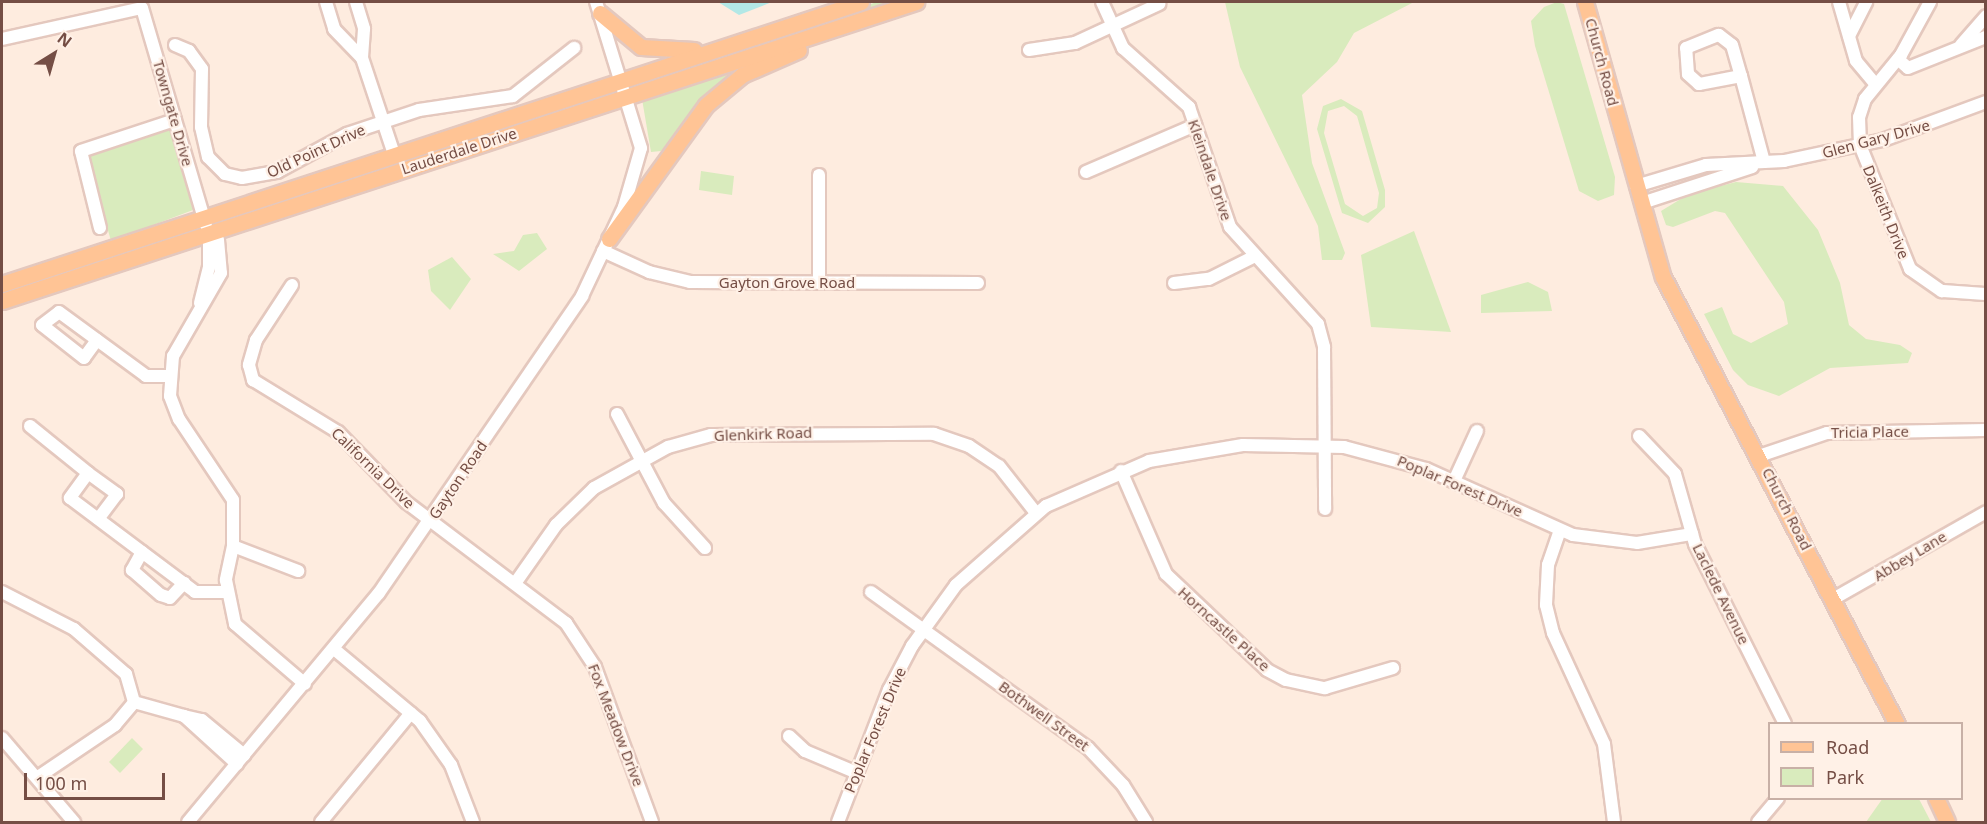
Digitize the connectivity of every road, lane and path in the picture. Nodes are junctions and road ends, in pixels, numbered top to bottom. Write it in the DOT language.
graph roads {
  1 [pos="326,2"];
  2 [pos="356,2"];
  3 [pos="861,2"];
  4 [pos="916,2"];
  5 [pos="1102,2"];
  6 [pos="1585,2"];
  7 [pos="1839,2"];
  8 [pos="1866,2"];
  9 [pos="1930,2"];
  10 [pos="1159,4"];
  11 [pos="598,7"];
  12 [pos="1986,16"];
  13 [pos="870,17"];
  14 [pos="1112,28"];
  15 [pos="1849,36"];
  16 [pos="1986,37"];
  17 [pos="2,39"];
  18 [pos="176,45"];
  19 [pos="574,48"];
  20 [pos="1958,48"];
  21 [pos="715,49"];
  22 [pos="1029,50"];
  23 [pos="362,58"];
  24 [pos="1898,59"];
  25 [pos="1741,76"];
  26 [pos="622,79"];
  27 [pos="1876,86"];
  28 [pos="628,96"];
  29 [pos="1985,103"];
  30 [pos="175,120"];
  31 [pos="384,122"];
  32 [pos="1195,125"];
  33 [pos="1860,145"];
  34 [pos="394,154"];
  35 [pos="1764,162"];
  36 [pos="1086,172"];
  37 [pos="819,175"];
  38 [pos="1636,186"];
  39 [pos="1642,203"];
  40 [pos="204,217"];
  41 [pos="100,228"];
  42 [pos="209,233"];
  43 [pos="606,245"];
  44 [pos="1253,257"];
  45 [pos="819,283"];
  46 [pos="978,283"];
  47 [pos="1174,283"];
  48 [pos="2,284"];
  49 [pos="292,285"];
  50 [pos="1986,294"];
  51 [pos="2,302"];
  52 [pos="97,340"];
  53 [pos="169,376"];
  54 [pos="617,414"];
  55 [pos="30,426"];
  56 [pos="1986,430"];
  57 [pos="1477,431"];
  58 [pos="1639,436"];
  59 [pos="1325,446"];
  60 [pos="1759,456"];
  61 [pos="641,460"];
  62 [pos="1121,471"];
  63 [pos="88,473"];
  64 [pos="1454,481"];
  65 [pos="1325,509"];
  66 [pos="1986,512"];
  67 [pos="1036,513"];
  68 [pos="98,519"];
  69 [pos="431,521"];
  70 [pos="1560,530"];
  71 [pos="1692,534"];
  72 [pos="233,546"];
  73 [pos="705,548"];
  74 [pos="142,552"];
  75 [pos="298,571"];
  76 [pos="516,582"];
  77 [pos="184,584"];
  78 [pos="2,592"];
  79 [pos="227,592"];
  80 [pos="872,592"];
  81 [pos="1833,599"];
  82 [pos="923,629"];
  83 [pos="334,649"];
  84 [pos="1393,668"];
  85 [pos="305,684"];
  86 [pos="134,702"];
  87 [pos="411,713"];
  88 [pos="1785,722"];
  89 [pos="1896,722"];
  90 [pos="789,736"];
  91 [pos="2,738"];
  92 [pos="241,760"];
  93 [pos="857,772"];
  94 [pos="38,777"];
  95 [pos="1776,800"];
  96 [pos="1937,800"];
  97 [pos="74,822"];
  98 [pos="188,822"];
  99 [pos="321,822"];
  100 [pos="473,822"];
  101 [pos="652,822"];
  102 [pos="838,822"];
  103 [pos="1146,822"];
  104 [pos="1614,822"];
  105 [pos="1758,822"];
  106 [pos="1947,822"];
  1 -- 23 [label="street"];
  2 -- 23 [label="street"];
  3 -- 21 [label="main road, Lauderdale Drive"];
  4 -- 13 [label="main road, Lauderdale Drive"];
  5 -- 14 [label="street, Kleindale Drive"];
  6 -- 38 [label="main road, Church Road"];
  7 -- 15 [label="street"];
  8 -- 15 [label="street"];
  9 -- 24 [label="street"];
  10 -- 14 [label="street"];
  11 -- 21 [label="main road"];
  11 -- 26 [label="street, Gayton Road"];
  12 -- 20 [label="street"];
  13 -- 28 [label="main road, Lauderdale Drive"];
  13 -- 43 [label="main road"];
  14 -- 22 [label="street"];
  14 -- 32 [label="street, Kleindale Drive"];
  15 -- 27 [label="street"];
  16 -- 20 [label="street"];
  17 -- 30 [label="street, Towngate Drive"];
  18 -- 31 [label="street, Old Point Drive"];
  19 -- 31 [label="street, Old Point Drive"];
  20 -- 24 [label="street"];
  21 -- 26 [label="main road, Lauderdale Drive"];
  23 -- 31 [label="street"];
  24 -- 27 [label="street"];
  25 -- 25 [label="street"];
  25 -- 35 [label="street"];
  26 -- 28 [label="street, Gayton Road"];
  26 -- 34 [label="main road, Lauderdale Drive"];
  27 -- 33 [label="street"];
  28 -- 42 [label="main road, Lauderdale Drive"];
  28 -- 43 [label="street, Gayton Road"];
  29 -- 33 [label="street, Glen Gary Drive"];
  30 -- 40 [label="street, Towngate Drive"];
  30 -- 41 [label="street"];
  31 -- 34 [label="street"];
  32 -- 36 [label="street"];
  32 -- 44 [label="street, Kleindale Drive"];
  33 -- 35 [label="street, Glen Gary Drive"];
  33 -- 50 [label="street, Dalkeith Drive"];
  34 -- 40 [label="main road, Lauderdale Drive"];
  35 -- 38 [label="street, Glen Gary Drive"];
  35 -- 39 [label="street, Glen Gary Drive"];
  37 -- 45 [label="street"];
  38 -- 39 [label="main road, Church Road"];
  39 -- 60 [label="main road, Church Road"];
  40 -- 42 [label="street, Towngate Drive"];
  40 -- 48 [label="main road, Lauderdale Drive"];
  42 -- 51 [label="main road, Lauderdale Drive"];
  42 -- 53 [label="street, Towngate Drive"];
  43 -- 45 [label="street, Gayton Grove Road"];
  43 -- 69 [label="street, Gayton Road"];
  44 -- 47 [label="street"];
  44 -- 59 [label="street, Kleindale Drive"];
  45 -- 46 [label="street, Gayton Grove Road"];
  49 -- 69 [label="street, California Drive"];
  52 -- 53 [label="street"];
  53 -- 72 [label="street"];
  54 -- 61 [label="street"];
  55 -- 63 [label="street"];
  56 -- 60 [label="street, Tricia Place"];
  57 -- 64 [label="street"];
  58 -- 71 [label="street, Laclede Avenue"];
  59 -- 62 [label="street, Poplar Forest Drive"];
  59 -- 64 [label="street, Poplar Forest Drive"];
  59 -- 65 [label="street, Kleindale Drive"];
  60 -- 81 [label="main road, Church Road"];
  61 -- 67 [label="street, Glenkirk Road"];
  61 -- 73 [label="street"];
  61 -- 76 [label="street, Glenkirk Road"];
  62 -- 67 [label="street, Poplar Forest Drive"];
  62 -- 84 [label="street, Horncastle Place"];
  63 -- 68 [label="street"];
  63 -- 68 [label="street"];
  64 -- 70 [label="street, Poplar Forest Drive"];
  66 -- 81 [label="street, Abbey Lane"];
  67 -- 82 [label="street, Poplar Forest Drive"];
  68 -- 74 [label="street"];
  69 -- 76 [label="street, Fox Meadow Drive"];
  69 -- 83 [label="street, Gayton Road"];
  70 -- 71 [label="street, Poplar Forest Drive"];
  70 -- 104 [label="street"];
  71 -- 88 [label="street, Laclede Avenue"];
  72 -- 75 [label="street"];
  72 -- 79 [label="street"];
  74 -- 77 [label="street"];
  74 -- 77 [label="street"];
  76 -- 101 [label="street, Fox Meadow Drive"];
  77 -- 79 [label="street"];
  78 -- 86 [label="street"];
  79 -- 85 [label="street"];
  80 -- 82 [label="street, Bothwell Street"];
  81 -- 89 [label="main road, Church Road"];
  82 -- 93 [label="street, Poplar Forest Drive"];
  82 -- 103 [label="street, Bothwell Street"];
  83 -- 85 [label="street, Gayton Road"];
  83 -- 87 [label="street"];
  85 -- 92 [label="street, Gayton Road"];
  86 -- 92 [label="street"];
  86 -- 94 [label="street"];
  87 -- 99 [label="street"];
  87 -- 100 [label="street"];
  90 -- 93 [label="street"];
  91 -- 94 [label="street"];
  92 -- 98 [label="street, Gayton Road"];
  93 -- 102 [label="street, Poplar Forest Drive"];
  94 -- 97 [label="street"];
  95 -- 105 [label="street"];
  96 -- 106 [label="main road"];
}
